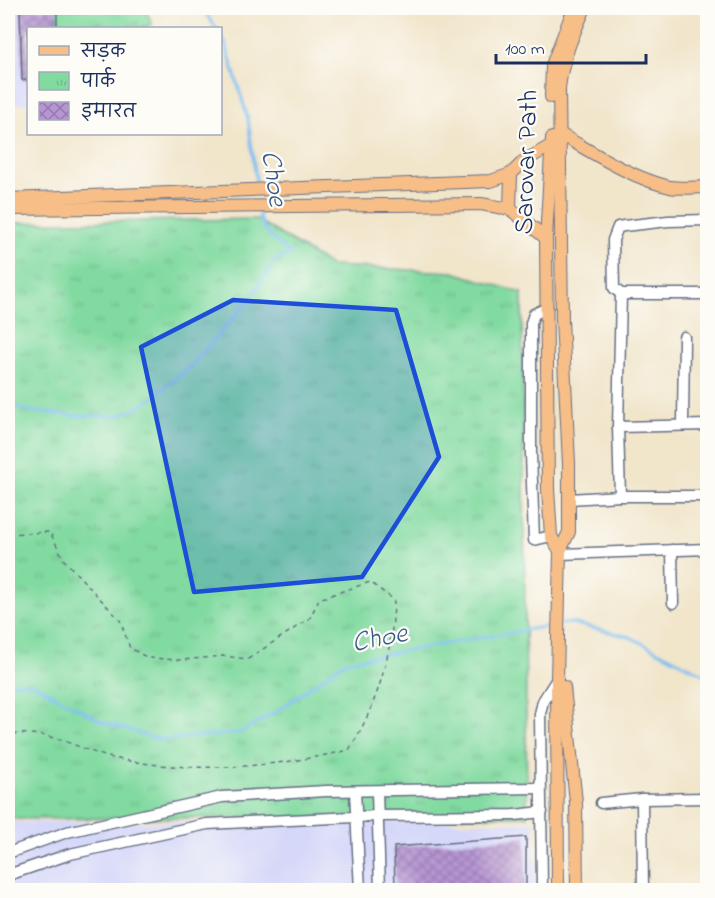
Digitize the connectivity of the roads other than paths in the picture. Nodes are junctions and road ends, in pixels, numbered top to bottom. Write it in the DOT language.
graph roads {
  1 [pos="574,8"];
  2 [pos="585,8"];
  3 [pos="556,140"];
  4 [pos="511,174"];
  5 [pos="708,187"];
  6 [pos="280,189"];
  7 [pos="146,194"];
  8 [pos="8,199"];
  9 [pos="280,206"];
  10 [pos="147,208"];
  11 [pos="8,209"];
  12 [pos="510,210"];
  13 [pos="708,220"];
  14 [pos="546,238"];
  15 [pos="621,294"];
  16 [pos="708,294"];
  17 [pos="547,308"];
  18 [pos="684,337"];
  19 [pos="683,424"];
  20 [pos="708,425"];
  21 [pos="618,427"];
  22 [pos="620,496"];
  23 [pos="708,496"];
  24 [pos="569,499"];
  25 [pos="551,536"];
  26 [pos="708,549"];
  27 [pos="672,550"];
  28 [pos="560,552"];
  29 [pos="673,603"];
  30 [pos="557,675"];
  31 [pos="540,788"];
  32 [pos="355,791"];
  33 [pos="377,791"];
  34 [pos="708,798"];
  35 [pos="642,800"];
  36 [pos="601,803"];
  37 [pos="542,812"];
  38 [pos="377,816"];
  39 [pos="357,817"];
  40 [pos="8,853"];
  41 [pos="360,873"];
  42 [pos="380,873"];
  43 [pos="8,875"];
  44 [pos="360,891"];
  45 [pos="380,891"];
  46 [pos="542,891"];
  47 [pos="558,891"];
  48 [pos="577,891"];
  49 [pos="643,891"];
  1 -- 3 [label="main road, Sarovar Path"];
  2 -- 3 [label="main road"];
  3 -- 4 [label="main road"];
  3 -- 5 [label="main road"];
  3 -- 14 [label="main road, Sarovar Path"];
  3 -- 24 [label="main road"];
  4 -- 6 [label="main road"];
  4 -- 12 [label="main road"];
  6 -- 7 [label="main road"];
  6 -- 9 [label="main road"];
  7 -- 8 [label="main road"];
  7 -- 10 [label="main road"];
  9 -- 10 [label="main road"];
  9 -- 12 [label="main road"];
  10 -- 11 [label="main road"];
  12 -- 14 [label="main road"];
  13 -- 15 [label="street"];
  14 -- 17 [label="main road, Sarovar Path"];
  15 -- 16 [label="street"];
  15 -- 21 [label="street"];
  17 -- 25 [label="main road, Sarovar Path"];
  17 -- 25 [label="street"];
  18 -- 19 [label="street"];
  19 -- 20 [label="street"];
  19 -- 21 [label="street"];
  21 -- 22 [label="street"];
  22 -- 23 [label="street"];
  22 -- 24 [label="street"];
  24 -- 28 [label="main road"];
  25 -- 28 [label="main road"];
  26 -- 27 [label="street"];
  27 -- 28 [label="street"];
  27 -- 29 [label="street"];
  28 -- 30 [label="main road"];
  30 -- 31 [label="street"];
  30 -- 47 [label="main road"];
  30 -- 48 [label="main road"];
  31 -- 33 [label="street"];
  31 -- 37 [label="street"];
  32 -- 33 [label="street"];
  32 -- 39 [label="street"];
  32 -- 40 [label="street"];
  33 -- 38 [label="street"];
  34 -- 35 [label="street"];
  35 -- 36 [label="street"];
  35 -- 49 [label="street"];
  37 -- 38 [label="street"];
  37 -- 46 [label="street"];
  38 -- 39 [label="street"];
  38 -- 42 [label="street"];
  39 -- 41 [label="street"];
  39 -- 43 [label="street"];
  41 -- 42 [label="street"];
  41 -- 44 [label="street"];
  42 -- 45 [label="street"];
}
